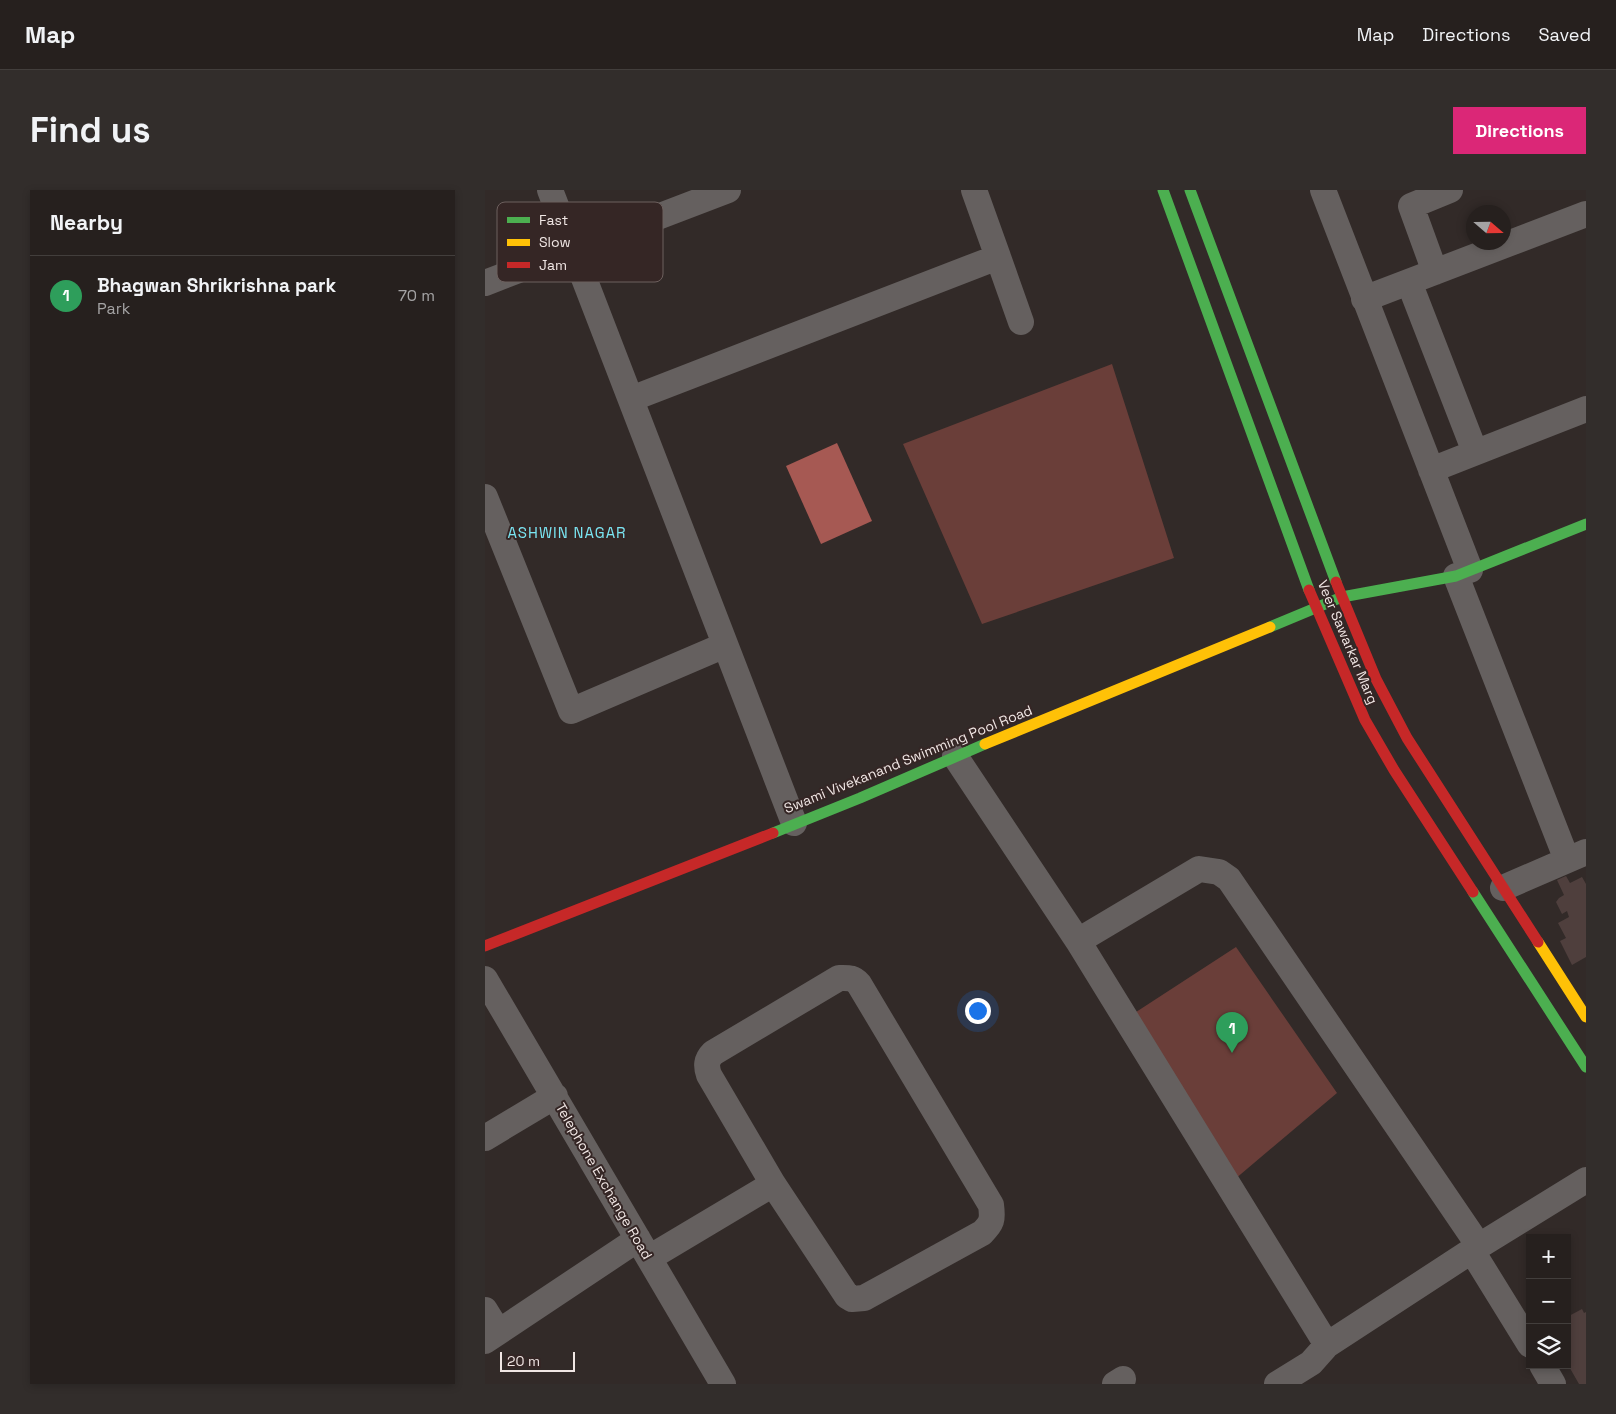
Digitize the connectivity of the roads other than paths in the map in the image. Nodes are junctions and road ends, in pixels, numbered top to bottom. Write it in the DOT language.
graph roads {
  1 [pos="550,190"];
  2 [pos="728,190"];
  3 [pos="974,190"];
  4 [pos="1163,190"];
  5 [pos="1190,190"];
  6 [pos="1323,190"];
  7 [pos="1450,190"];
  8 [pos="555,202"];
  9 [pos="1586,214"];
  10 [pos="663,215"];
  11 [pos="998,257"];
  12 [pos="1435,272"];
  13 [pos="497,278"];
  14 [pos="586,282"];
  15 [pos="1409,282"];
  16 [pos="485,283"];
  17 [pos="1364,299"];
  18 [pos="1021,322"];
  19 [pos="631,399"];
  20 [pos="1586,409"];
  21 [pos="1475,452"];
  22 [pos="1431,470"];
  23 [pos="485,497"];
  24 [pos="1586,524"];
  25 [pos="1463,573"];
  26 [pos="1342,598"];
  27 [pos="1316,608"];
  28 [pos="725,645"];
  29 [pos="955,756"];
  30 [pos="794,823"];
  31 [pos="1577,856"];
  32 [pos="1503,888"];
  33 [pos="1078,941"];
  34 [pos="485,946"];
  35 [pos="485,979"];
  36 [pos="1586,1017"];
  37 [pos="1586,1067"];
  38 [pos="555,1096"];
  39 [pos="485,1138"];
  40 [pos="1586,1180"];
  41 [pos="773,1184"];
  42 [pos="643,1249"];
  43 [pos="1476,1249"];
  44 [pos="489,1328"];
  45 [pos="1526,1339"];
  46 [pos="1327,1345"];
  47 [pos="1544,1369"];
  48 [pos="712,1381"];
  49 [pos="1277,1384"];
  50 [pos="1553,1384"];
  1 -- 8 [label="street"];
  2 -- 10 [label="street"];
  3 -- 11 [label="street"];
  4 -- 27 [label="street, Veer Sawarkar Marg"];
  5 -- 26 [label="street, Veer Sawarkar Marg"];
  6 -- 17 [label="street"];
  7 -- 12 [label="street"];
  9 -- 12 [label="street"];
  11 -- 18 [label="street"];
  11 -- 19 [label="street"];
  12 -- 15 [label="street"];
  13 -- 16 [label="street"];
  14 -- 19 [label="street"];
  15 -- 17 [label="street"];
  15 -- 21 [label="street"];
  17 -- 22 [label="street"];
  19 -- 28 [label="street"];
  20 -- 21 [label="street"];
  21 -- 22 [label="street"];
  22 -- 25 [label="street"];
  23 -- 28 [label="street"];
  24 -- 25 [label="street, Swami Vivekanand Swimming Pool Road"];
  25 -- 26 [label="street, Swami Vivekanand Swimming Pool Road"];
  25 -- 31 [label="street"];
  26 -- 27 [label="street, Swami Vivekanand Swimming Pool Road"];
  26 -- 32 [label="street, Veer Sawarkar Marg"];
  27 -- 29 [label="street, Swami Vivekanand Swimming Pool Road"];
  27 -- 37 [label="street, Veer Sawarkar Marg"];
  28 -- 30 [label="street"];
  29 -- 30 [label="street, Swami Vivekanand Swimming Pool Road"];
  29 -- 33 [label="street"];
  30 -- 34 [label="street, Swami Vivekanand Swimming Pool Road"];
  31 -- 32 [label="street"];
  32 -- 36 [label="street, Veer Sawarkar Marg"];
  33 -- 43 [label="street"];
  33 -- 46 [label="street"];
  35 -- 38 [label="street, Telephone Exchange Road"];
  38 -- 39 [label="street"];
  38 -- 42 [label="street, Telephone Exchange Road"];
  40 -- 43 [label="street"];
  41 -- 41 [label="street"];
  41 -- 42 [label="street"];
  42 -- 44 [label="street"];
  42 -- 48 [label="street, Telephone Exchange Road"];
  43 -- 45 [label="street"];
  43 -- 46 [label="street"];
  46 -- 49 [label="street"];
  47 -- 50 [label="street"];
}
